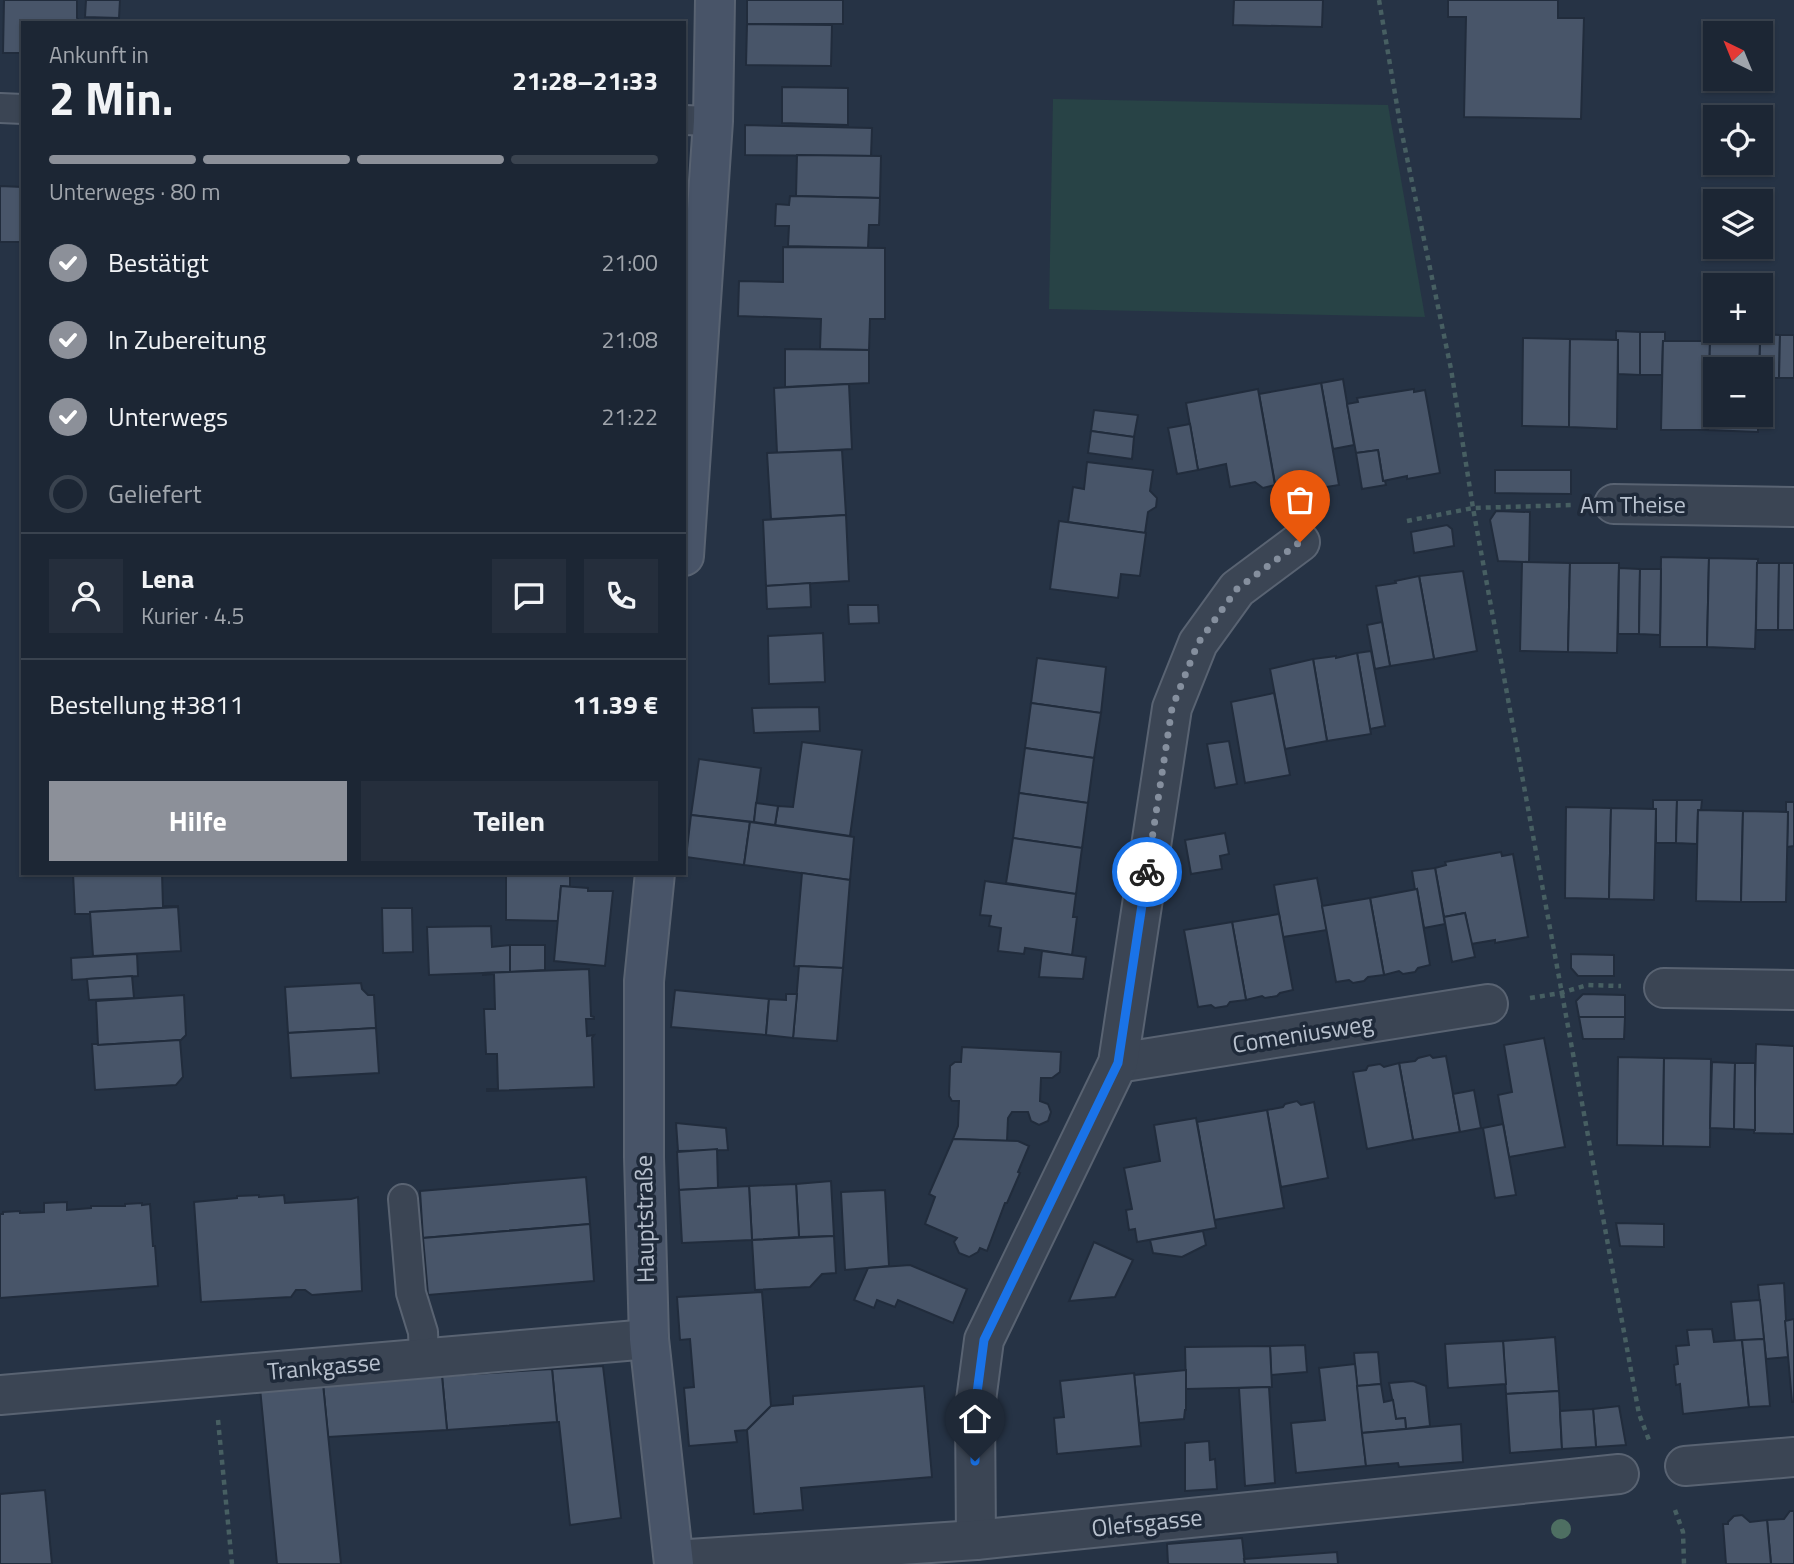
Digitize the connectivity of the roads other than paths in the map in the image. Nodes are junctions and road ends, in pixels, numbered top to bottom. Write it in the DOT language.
graph roads {
  1 [pos="715,0"];
  2 [pos="0,108"];
  3 [pos="21,109"];
  4 [pos="698,121"];
  5 [pos="686,493"];
  6 [pos="1614,503"];
  7 [pos="1794,507"];
  8 [pos="1300,542"];
  9 [pos="655,875"];
  10 [pos="1664,988"];
  11 [pos="1794,990"];
  12 [pos="1488,1004"];
  13 [pos="1118,1063"];
  14 [pos="402,1199"];
  15 [pos="649,1339"];
  16 [pos="424,1358"];
  17 [pos="0,1395"];
  18 [pos="1794,1457"];
  19 [pos="1685,1466"];
  20 [pos="1619,1474"];
  21 [pos="976,1540"];
  22 [pos="674,1562"];
  1 -- 4 [label="main road"];
  2 -- 3 [label="lane"];
  4 -- 5 [label="main road"];
  6 -- 7 [label="street, Am Theise"];
  8 -- 13 [label="street"];
  9 -- 15 [label="main road, Hauptstraße"];
  10 -- 11 [label="street"];
  12 -- 13 [label="street, Comeniusweg"];
  13 -- 21 [label="street"];
  14 -- 16 [label="lane"];
  15 -- 16 [label="street, Trankgasse"];
  15 -- 22 [label="main road, Hauptstraße"];
  16 -- 17 [label="street, Trankgasse"];
  18 -- 19 [label="street"];
  20 -- 21 [label="street, Olefsgasse"];
  21 -- 22 [label="street, Olefsgasse"];
}
